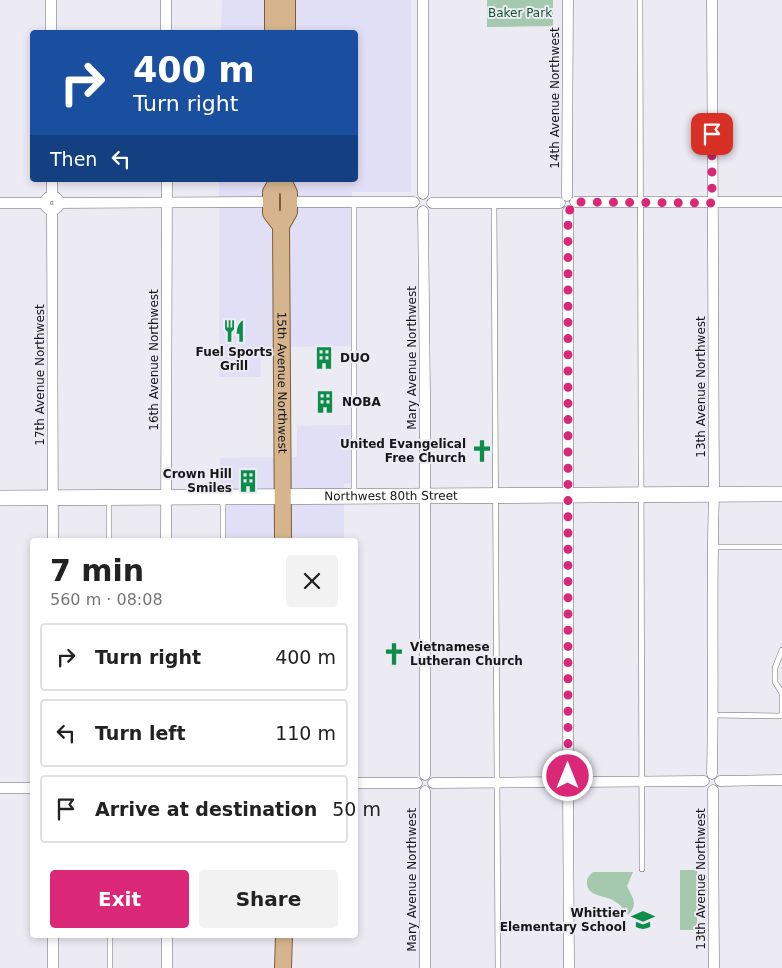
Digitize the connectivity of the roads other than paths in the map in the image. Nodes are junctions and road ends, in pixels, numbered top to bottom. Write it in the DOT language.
graph roads {
  1 [pos="51,0"];
  2 [pos="166,0"];
  3 [pos="274,0"];
  4 [pos="287,0"];
  5 [pos="423,0"];
  6 [pos="568,0"];
  7 [pos="640,0"];
  8 [pos="712,0"];
  9 [pos="51,30"];
  10 [pos="166,30"];
  11 [pos="274,30"];
  12 [pos="287,30"];
  13 [pos="52,182"];
  14 [pos="167,182"];
  15 [pos="277,182"];
  16 [pos="284,182"];
  17 [pos="424,194"];
  18 [pos="271,202"];
  19 [pos="289,202"];
  20 [pos="414,202"];
  21 [pos="782,202"];
  22 [pos="0,203"];
  23 [pos="52,203"];
  24 [pos="167,203"];
  25 [pos="354,203"];
  26 [pos="432,203"];
  27 [pos="494,203"];
  28 [pos="568,203"];
  29 [pos="641,203"];
  30 [pos="712,203"];
  31 [pos="423,211"];
  32 [pos="280,226"];
  33 [pos="782,494"];
  34 [pos="714,495"];
  35 [pos="496,496"];
  36 [pos="569,496"];
  37 [pos="641,496"];
  38 [pos="109,497"];
  39 [pos="166,497"];
  40 [pos="223,497"];
  41 [pos="283,497"];
  42 [pos="425,497"];
  43 [pos="0,498"];
  44 [pos="53,498"];
  45 [pos="354,498"];
  46 [pos="53,538"];
  47 [pos="109,538"];
  48 [pos="166,538"];
  49 [pos="223,538"];
  50 [pos="283,538"];
  51 [pos="712,547"];
  52 [pos="782,547"];
  53 [pos="782,650"];
  54 [pos="713,715"];
  55 [pos="782,716"];
  56 [pos="429,779"];
  57 [pos="712,779"];
  58 [pos="568,780"];
  59 [pos="782,780"];
  60 [pos="497,782"];
  61 [pos="641,782"];
  62 [pos="358,783"];
  63 [pos="417,783"];
  64 [pos="0,788"];
  65 [pos="30,788"];
  66 [pos="424,791"];
  67 [pos="642,869"];
  68 [pos="53,938"];
  69 [pos="110,938"];
  70 [pos="167,938"];
  71 [pos="284,938"];
  72 [pos="53,968"];
  73 [pos="110,968"];
  74 [pos="167,968"];
  75 [pos="283,968"];
  76 [pos="424,968"];
  77 [pos="498,968"];
  78 [pos="569,968"];
  79 [pos="714,968"];
  1 -- 9 [label="street"];
  2 -- 10 [label="street"];
  3 -- 11 [label="main road"];
  4 -- 12 [label="main road"];
  5 -- 17 [label="street"];
  6 -- 28 [label="street, 14th Avenue Northwest"];
  7 -- 29 [label="lane"];
  8 -- 30 [label="street, 13th Avenue Northwest"];
  13 -- 23 [label="street, 17th Avenue Northwest"];
  14 -- 24 [label="street, 16th Avenue Northwest"];
  15 -- 18 [label="main road"];
  16 -- 19 [label="main road"];
  17 -- 20 [label="street"];
  17 -- 26 [label="street"];
  18 -- 24 [label="street"];
  18 -- 32 [label="main road, 15th Avenue Northwest"];
  19 -- 25 [label="street"];
  19 -- 32 [label="main road, 15th Avenue Northwest"];
  20 -- 25 [label="street"];
  20 -- 31 [label="street"];
  21 -- 30 [label="street"];
  22 -- 23 [label="street"];
  23 -- 24 [label="street"];
  23 -- 44 [label="street, 17th Avenue Northwest"];
  24 -- 39 [label="street, 16th Avenue Northwest"];
  25 -- 45 [label="lane"];
  26 -- 27 [label="street"];
  26 -- 31 [label="street"];
  27 -- 28 [label="street"];
  27 -- 35 [label="lane"];
  28 -- 29 [label="street"];
  28 -- 36 [label="street, 14th Avenue Northwest"];
  29 -- 30 [label="street"];
  29 -- 37 [label="lane"];
  30 -- 34 [label="street, 13th Avenue Northwest"];
  31 -- 42 [label="street, Mary Avenue Northwest"];
  32 -- 41 [label="main road, 15th Avenue Northwest"];
  33 -- 34 [label="street, Northwest 80th Street"];
  34 -- 37 [label="street, Northwest 80th Street"];
  34 -- 51 [label="street, 13th Avenue Northwest"];
  35 -- 36 [label="street, Northwest 80th Street"];
  35 -- 42 [label="street, Northwest 80th Street"];
  35 -- 60 [label="lane"];
  36 -- 37 [label="street, Northwest 80th Street"];
  36 -- 58 [label="street, 14th Avenue Northwest"];
  37 -- 61 [label="lane"];
  38 -- 39 [label="street, Northwest 80th Street"];
  38 -- 44 [label="street, Northwest 80th Street"];
  38 -- 47 [label="lane"];
  39 -- 40 [label="street, Northwest 80th Street"];
  39 -- 48 [label="street, 16th Avenue Northwest"];
  40 -- 41 [label="street, Northwest 80th Street"];
  40 -- 49 [label="lane"];
  41 -- 45 [label="street, Northwest 80th Street"];
  41 -- 50 [label="main road, 15th Avenue Northwest"];
  42 -- 45 [label="street, Northwest 80th Street"];
  42 -- 56 [label="street, Mary Avenue Northwest"];
  43 -- 44 [label="street, Northwest 80th Street"];
  44 -- 46 [label="street, 17th Avenue Northwest"];
  51 -- 52 [label="lane"];
  51 -- 54 [label="street, 13th Avenue Northwest"];
  53 -- 55 [label="lane"];
  54 -- 55 [label="lane"];
  54 -- 57 [label="street, 13th Avenue Northwest"];
  56 -- 60 [label="street"];
  56 -- 63 [label="street"];
  56 -- 66 [label="street"];
  57 -- 59 [label="street"];
  57 -- 61 [label="street"];
  57 -- 79 [label="street, 13th Avenue Northwest"];
  58 -- 60 [label="street"];
  58 -- 61 [label="street"];
  58 -- 78 [label="street"];
  60 -- 77 [label="lane"];
  61 -- 67 [label="lane"];
  62 -- 63 [label="street"];
  63 -- 66 [label="street"];
  64 -- 65 [label="street"];
  66 -- 76 [label="street, Mary Avenue Northwest"];
  68 -- 72 [label="street"];
  69 -- 73 [label="lane"];
  70 -- 74 [label="street"];
  71 -- 75 [label="main road"];
}
